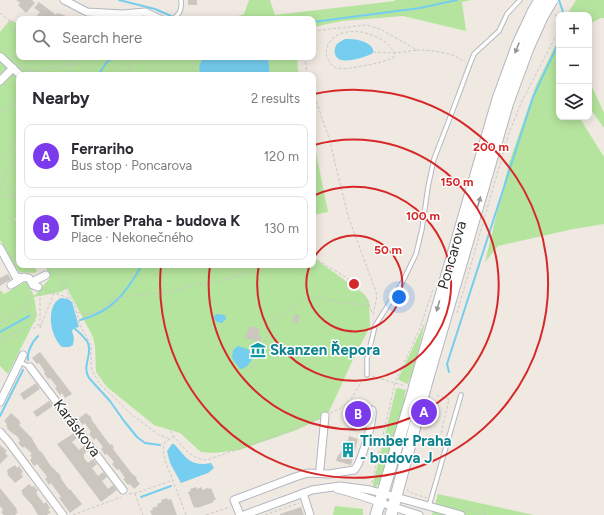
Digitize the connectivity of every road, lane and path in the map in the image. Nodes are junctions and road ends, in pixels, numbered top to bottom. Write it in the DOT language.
graph roads {
  1 [pos="64,0"];
  2 [pos="181,0"];
  3 [pos="520,0"];
  4 [pos="540,0"];
  5 [pos="552,0"];
  6 [pos="0,14"];
  7 [pos="538,15"];
  8 [pos="154,16"];
  9 [pos="177,16"];
  10 [pos="9,20"];
  11 [pos="16,24"];
  12 [pos="316,31"];
  13 [pos="16,32"];
  14 [pos="556,36"];
  15 [pos="417,50"];
  16 [pos="373,52"];
  17 [pos="395,54"];
  18 [pos="1,57"];
  19 [pos="9,58"];
  20 [pos="70,60"];
  21 [pos="132,60"];
  22 [pos="191,60"];
  23 [pos="305,60"];
  24 [pos="79,61"];
  25 [pos="75,64"];
  26 [pos="470,64"];
  27 [pos="130,66"];
  28 [pos="13,68"];
  29 [pos="31,71"];
  30 [pos="17,72"];
  31 [pos="27,72"];
  32 [pos="67,72"];
  33 [pos="123,72"];
  34 [pos="131,72"];
  35 [pos="193,72"];
  36 [pos="307,72"];
  37 [pos="0,81"];
  38 [pos="316,101"];
  39 [pos="16,103"];
  40 [pos="0,111"];
  41 [pos="16,139"];
  42 [pos="0,154"];
  43 [pos="2,156"];
  44 [pos="0,158"];
  45 [pos="16,160"];
  46 [pos="0,175"];
  47 [pos="4,181"];
  48 [pos="0,191"];
  49 [pos="0,196"];
  50 [pos="15,196"];
  51 [pos="0,248"];
  52 [pos="316,259"];
  53 [pos="56,268"];
  54 [pos="77,268"];
  55 [pos="232,268"];
  56 [pos="253,268"];
  57 [pos="46,275"];
  58 [pos="241,276"];
  59 [pos="24,277"];
  60 [pos="64,284"];
  61 [pos="11,285"];
  62 [pos="35,285"];
  63 [pos="443,287"];
  64 [pos="54,293"];
  65 [pos="71,298"];
  66 [pos="370,305"];
  67 [pos="23,308"];
  68 [pos="76,312"];
  69 [pos="373,315"];
  70 [pos="456,317"];
  71 [pos="0,323"];
  72 [pos="375,326"];
  73 [pos="36,328"];
  74 [pos="40,328"];
  75 [pos="0,340"];
  76 [pos="23,355"];
  77 [pos="20,362"];
  78 [pos="30,367"];
  79 [pos="247,371"];
  80 [pos="367,374"];
  81 [pos="395,383"];
  82 [pos="417,390"];
  83 [pos="436,395"];
  84 [pos="461,395"];
  85 [pos="0,402"];
  86 [pos="372,410"];
  87 [pos="324,416"];
  88 [pos="167,427"];
  89 [pos="0,432"];
  90 [pos="174,435"];
  91 [pos="170,439"];
  92 [pos="419,445"];
  93 [pos="320,471"];
  94 [pos="172,480"];
  95 [pos="371,486"];
  96 [pos="303,493"];
  97 [pos="123,494"];
  98 [pos="134,494"];
  99 [pos="381,498"];
  100 [pos="303,505"];
  101 [pos="232,506"];
  102 [pos="393,506"];
  103 [pos="429,506"];
  104 [pos="63,515"];
  105 [pos="73,515"];
  106 [pos="143,515"];
  107 [pos="186,515"];
  108 [pos="206,515"];
  109 [pos="240,515"];
  110 [pos="244,515"];
  111 [pos="265,515"];
  112 [pos="310,515"];
  113 [pos="376,515"];
  114 [pos="419,515"];
  115 [pos="460,515"];
  1 -- 8 [label="street"];
  2 -- 9 [label="lane"];
  3 -- 26 [label="lane"];
  4 -- 7 [label="main road, Poncarova, bridge"];
  5 -- 7 [label="main road, Poncarova, bridge"];
  6 -- 10 [label="path"];
  7 -- 63 [label="main road, Poncarova, one-way"];
  82 -- 7 [label="main road, Poncarova, one-way"];
  10 -- 11 [label="path"];
  10 -- 13 [label="path"];
  12 -- 15 [label="path"];
  14 -- 70 [label="path"];
  15 -- 17 [label="path"];
  15 -- 26 [label="path"];
  16 -- 17 [label="path"];
  17 -- 17 [label="path"];
  18 -- 28 [label="street"];
  19 -- 29 [label="path"];
  20 -- 25 [label="path"];
  21 -- 27 [label="path"];
  22 -- 35 [label="path"];
  23 -- 36 [label="path"];
  24 -- 25 [label="path"];
  25 -- 29 [label="path"];
  25 -- 32 [label="path"];
  26 -- 72 [label="lane"];
  27 -- 33 [label="path"];
  27 -- 34 [label="path"];
  28 -- 30 [label="street"];
  28 -- 37 [label="street"];
  29 -- 31 [label="path"];
  38 -- 69 [label="path"];
  39 -- 40 [label="path"];
  41 -- 43 [label="path"];
  42 -- 43 [label="path"];
  43 -- 44 [label="path"];
  45 -- 47 [label="path"];
  46 -- 47 [label="path"];
  47 -- 48 [label="path"];
  47 -- 50 [label="path"];
  49 -- 50 [label="path"];
  51 -- 59 [label="street"];
  52 -- 66 [label="path"];
  53 -- 60 [label="path"];
  54 -- 60 [label="path"];
  55 -- 58 [label="path"];
  56 -- 58 [label="path"];
  57 -- 62 [label="street"];
  58 -- 68 [label="path"];
  59 -- 61 [label="street"];
  59 -- 62 [label="street"];
  60 -- 64 [label="path"];
  60 -- 65 [label="path"];
  62 -- 64 [label="path"];
  62 -- 67 [label="path"];
  62 -- 74 [label="path"];
  63 -- 81 [label="path"];
  63 -- 82 [label="main road, Poncarova, one-way"];
  64 -- 65 [label="path"];
  64 -- 74 [label="path"];
  65 -- 68 [label="path"];
  66 -- 69 [label="path"];
  66 -- 79 [label="path"];
  67 -- 71 [label="path"];
  67 -- 74 [label="path"];
  68 -- 91 [label="path"];
  69 -- 72 [label="path"];
  72 -- 80 [label="lane"];
  73 -- 75 [label="path"];
  76 -- 77 [label="street"];
  77 -- 78 [label="lane"];
  77 -- 85 [label="street"];
  78 -- 97 [label="street, Karáskova"];
  80 -- 81 [label="path"];
  80 -- 87 [label="path"];
  81 -- 82 [label="path"];
  81 -- 95 [label="path"];
  82 -- 99 [label="main road, Poncarova"];
  82 -- 102 [label="main road, Poncarova"];
  83 -- 92 [label="path"];
  84 -- 103 [label="lane"];
  86 -- 93 [label="street"];
  87 -- 90 [label="path"];
  87 -- 93 [label="street"];
  88 -- 90 [label="path"];
  89 -- 104 [label="street"];
  90 -- 91 [label="path"];
  91 -- 94 [label="path"];
  93 -- 109 [label="street"];
  94 -- 98 [label="path"];
  94 -- 107 [label="path"];
  96 -- 99 [label="street"];
  96 -- 110 [label="street"];
  96 -- 112 [label="street"];
  97 -- 98 [label="path"];
  97 -- 105 [label="path"];
  98 -- 106 [label="path"];
  99 -- 102 [label="street"];
  99 -- 102 [label="street"];
  99 -- 113 [label="main road, Poncarova"];
  100 -- 111 [label="path"];
  101 -- 108 [label="path"];
  102 -- 103 [label="street"];
  102 -- 114 [label="street"];
  103 -- 115 [label="street"];
}
